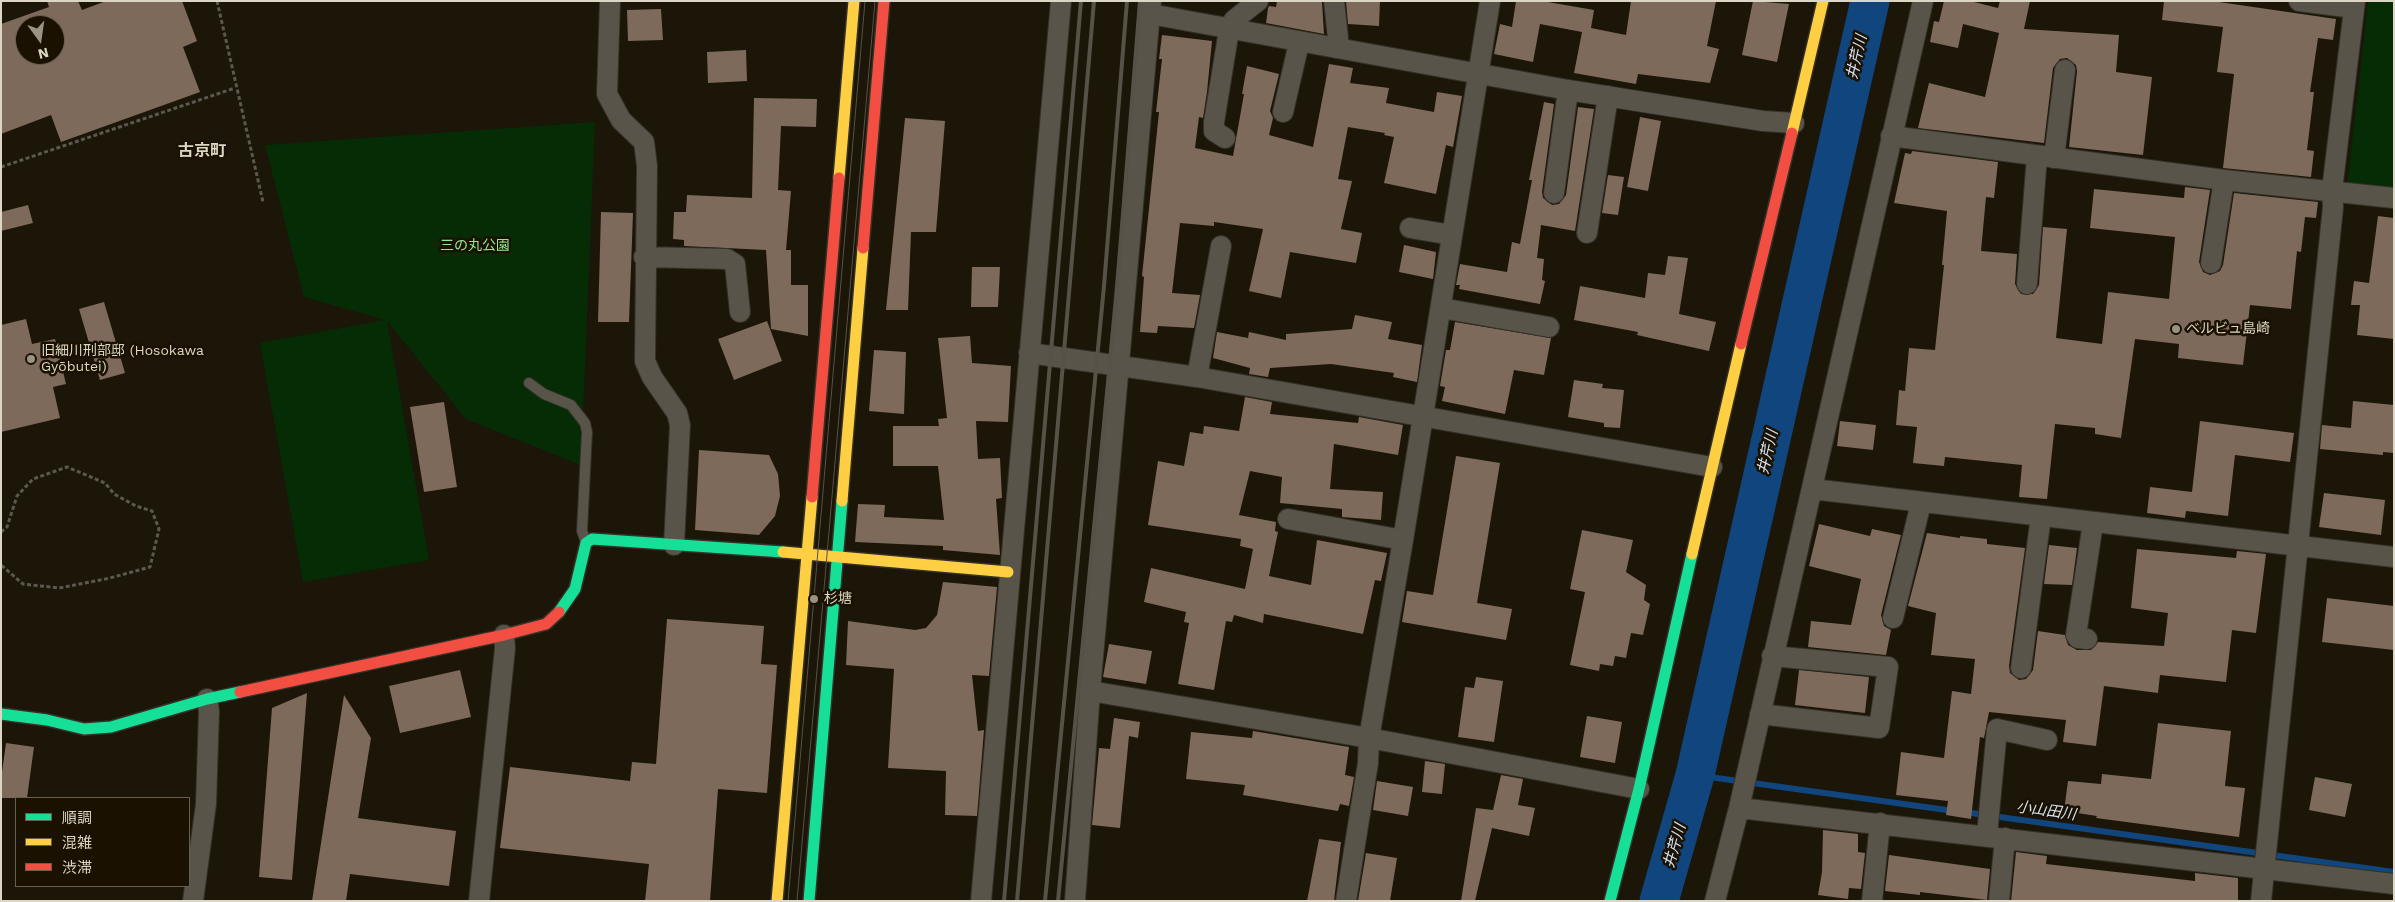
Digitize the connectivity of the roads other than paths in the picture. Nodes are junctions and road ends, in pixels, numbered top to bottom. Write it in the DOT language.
graph roads {
  1 [pos="610,1"];
  2 [pos="854,1"];
  3 [pos="884,1"];
  4 [pos="1061,1"];
  5 [pos="1258,1"];
  6 [pos="1334,1"];
  7 [pos="1490,1"];
  8 [pos="1823,1"];
  9 [pos="1923,1"];
  10 [pos="2299,1"];
  11 [pos="2354,5"];
  12 [pos="1150,8"];
  13 [pos="1229,30"];
  14 [pos="1299,43"];
  15 [pos="1336,48"];
  16 [pos="2065,70"];
  17 [pos="1479,73"];
  18 [pos="1568,90"];
  19 [pos="1608,96"];
  20 [pos="1283,112"];
  21 [pos="1794,122"];
  22 [pos="1891,136"];
  23 [pos="1225,138"];
  24 [pos="2045,157"];
  25 [pos="2224,180"];
  26 [pos="2332,190"];
  27 [pos="1554,193"];
  28 [pos="2394,198"];
  29 [pos="1410,228"];
  30 [pos="1587,233"];
  31 [pos="1452,235"];
  32 [pos="1221,246"];
  33 [pos="644,257"];
  34 [pos="2212,263"];
  35 [pos="2026,284"];
  36 [pos="1441,308"];
  37 [pos="740,312"];
  38 [pos="1549,327"];
  39 [pos="1029,353"];
  40 [pos="1120,365"];
  41 [pos="1197,377"];
  42 [pos="529,383"];
  43 [pos="1422,416"];
  44 [pos="1712,467"];
  45 [pos="1812,489"];
  46 [pos="1921,503"];
  47 [pos="2041,516"];
  48 [pos="1288,519"];
  49 [pos="2093,522"];
  50 [pos="1403,540"];
  51 [pos="586,543"];
  52 [pos="674,545"];
  53 [pos="2299,545"];
  54 [pos="806,554"];
  55 [pos="837,556"];
  56 [pos="2394,557"];
  57 [pos="1008,572"];
  58 [pos="1893,618"];
  59 [pos="504,636"];
  60 [pos="2087,639"];
  61 [pos="1772,656"];
  62 [pos="2021,668"];
  63 [pos="1090,691"];
  64 [pos="207,699"];
  65 [pos="1,714"];
  66 [pos="1760,714"];
  67 [pos="1369,738"];
  68 [pos="2047,740"];
  69 [pos="1639,789"];
  70 [pos="1739,808"];
  71 [pos="1880,823"];
  72 [pos="1996,837"];
  73 [pos="2264,869"];
  74 [pos="2394,884"];
  75 [pos="193,901"];
  76 [pos="480,901"];
  77 [pos="776,901"];
  78 [pos="809,901"];
  79 [pos="981,901"];
  80 [pos="1075,901"];
  81 [pos="1346,901"];
  82 [pos="1610,901"];
  83 [pos="1715,901"];
  84 [pos="1872,901"];
  85 [pos="1999,901"];
  86 [pos="2261,901"];
  1 -- 33 [label="street"];
  2 -- 54 [label="street"];
  3 -- 55 [label="street"];
  4 -- 39 [label="street"];
  5 -- 13 [label="street"];
  6 -- 15 [label="street"];
  7 -- 17 [label="street"];
  8 -- 21 [label="street"];
  9 -- 22 [label="street"];
  10 -- 11 [label="street"];
  11 -- 26 [label="street"];
  12 -- 13 [label="street"];
  12 -- 40 [label="street"];
  13 -- 14 [label="street"];
  13 -- 23 [label="street"];
  14 -- 15 [label="street"];
  14 -- 20 [label="street"];
  15 -- 17 [label="street"];
  16 -- 24 [label="street"];
  17 -- 18 [label="street"];
  17 -- 31 [label="street"];
  18 -- 19 [label="street"];
  18 -- 27 [label="street"];
  19 -- 21 [label="street"];
  19 -- 30 [label="street"];
  21 -- 44 [label="street"];
  22 -- 24 [label="street"];
  22 -- 45 [label="street"];
  24 -- 25 [label="street"];
  24 -- 35 [label="street"];
  25 -- 26 [label="street"];
  25 -- 34 [label="street"];
  26 -- 28 [label="street"];
  26 -- 53 [label="street"];
  29 -- 31 [label="street"];
  31 -- 36 [label="street"];
  32 -- 41 [label="street"];
  33 -- 37 [label="street"];
  33 -- 52 [label="street"];
  36 -- 38 [label="street"];
  36 -- 43 [label="street"];
  39 -- 40 [label="street"];
  39 -- 57 [label="street"];
  40 -- 41 [label="street"];
  40 -- 63 [label="street"];
  41 -- 43 [label="street"];
  42 -- 51 [label="lane"];
  43 -- 44 [label="street"];
  43 -- 50 [label="street"];
  44 -- 69 [label="street"];
  45 -- 46 [label="street"];
  45 -- 61 [label="street"];
  46 -- 47 [label="street"];
  46 -- 58 [label="street"];
  47 -- 49 [label="street"];
  47 -- 62 [label="street"];
  48 -- 50 [label="street"];
  49 -- 53 [label="street"];
  49 -- 60 [label="street"];
  50 -- 67 [label="street"];
  51 -- 52 [label="street"];
  51 -- 59 [label="street"];
  52 -- 54 [label="street"];
  53 -- 56 [label="street"];
  53 -- 73 [label="street"];
  54 -- 55 [label="street"];
  54 -- 77 [label="street"];
  55 -- 57 [label="street"];
  55 -- 78 [label="street"];
  57 -- 79 [label="street"];
  59 -- 64 [label="street"];
  59 -- 76 [label="street"];
  61 -- 66 [label="street"];
  61 -- 66 [label="street"];
  63 -- 67 [label="street"];
  63 -- 80 [label="street"];
  64 -- 65 [label="street"];
  64 -- 75 [label="street"];
  66 -- 70 [label="street"];
  67 -- 69 [label="street"];
  67 -- 81 [label="street"];
  68 -- 72 [label="street"];
  69 -- 82 [label="street"];
  70 -- 71 [label="street"];
  70 -- 83 [label="street"];
  71 -- 72 [label="street"];
  71 -- 84 [label="street"];
  72 -- 73 [label="street"];
  72 -- 85 [label="street"];
  73 -- 74 [label="street"];
  73 -- 86 [label="street"];
}
